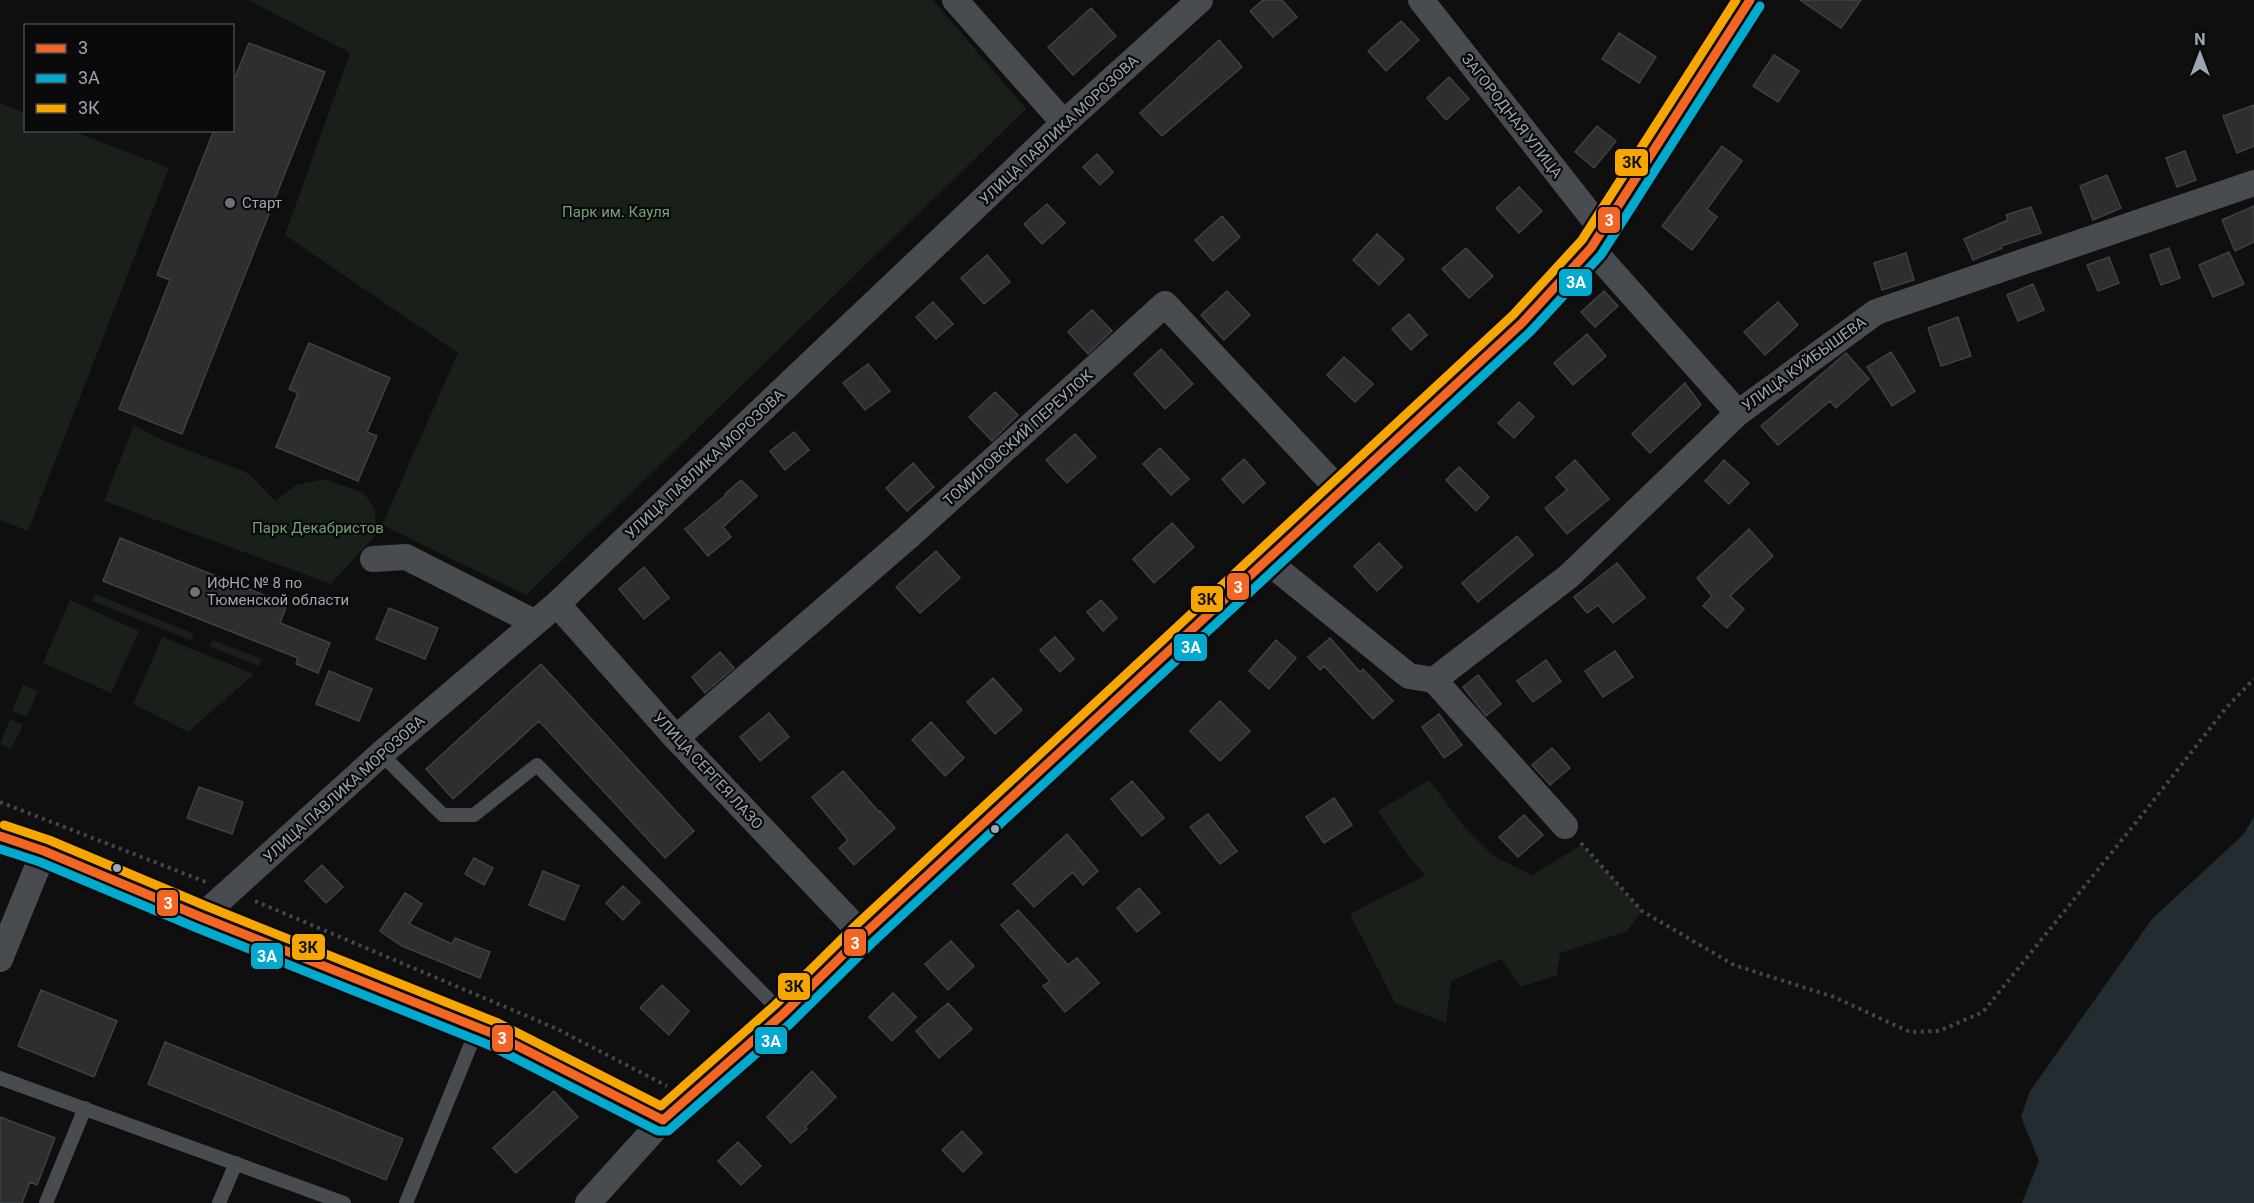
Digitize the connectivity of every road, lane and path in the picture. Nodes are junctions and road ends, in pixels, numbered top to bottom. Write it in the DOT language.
graph roads {
  1 [pos="955,0"];
  2 [pos="1200,0"];
  3 [pos="1421,0"];
  4 [pos="1750,0"];
  5 [pos="1064,123"];
  6 [pos="2254,183"];
  7 [pos="1597,239"];
  8 [pos="1737,413"];
  9 [pos="1340,491"];
  10 [pos="373,559"];
  11 [pos="1266,560"];
  12 [pos="557,604"];
  13 [pos="534,622"];
  14 [pos="2254,679"];
  15 [pos="1434,680"];
  16 [pos="676,738"];
  17 [pos="381,754"];
  18 [pos="0,802"];
  19 [pos="1565,826"];
  20 [pos="0,836"];
  21 [pos="44,851"];
  22 [pos="230,891"];
  23 [pos="201,917"];
  24 [pos="863,936"];
  25 [pos="0,959"];
  26 [pos="783,1014"];
  27 [pos="478,1027"];
  28 [pos="0,1077"];
  29 [pos="688,1097"];
  30 [pos="85,1108"];
  31 [pos="663,1119"];
  32 [pos="236,1163"];
  33 [pos="46,1203"];
  34 [pos="219,1203"];
  35 [pos="344,1203"];
  36 [pos="406,1203"];
  37 [pos="588,1203"];
  1 -- 5 [label="street"];
  2 -- 5 [label="street, УЛИЦА ПАВЛИКА МОРОЗОВА"];
  3 -- 7 [label="street, ЗАГОРОДНАЯ УЛИЦА"];
  4 -- 7 [label="street"];
  5 -- 12 [label="street, УЛИЦА ПАВЛИКА МОРОЗОВА"];
  6 -- 8 [label="street, УЛИЦА КУЙБЫШЕВА"];
  7 -- 8 [label="street, ЗАГОРОДНАЯ УЛИЦА"];
  7 -- 9 [label="street"];
  8 -- 15 [label="street, УЛИЦА КУЙБЫШЕВА"];
  9 -- 11 [label="street"];
  9 -- 16 [label="street, ТОМИЛОВСКИЙ ПЕРЕУЛОК"];
  10 -- 13 [label="street"];
  11 -- 15 [label="street"];
  11 -- 24 [label="street"];
  12 -- 13 [label="street, УЛИЦА ПАВЛИКА МОРОЗОВА"];
  12 -- 16 [label="street, УЛИЦА СЕРГЕЯ ЛАЗО"];
  13 -- 17 [label="street, УЛИЦА ПАВЛИКА МОРОЗОВА"];
  14 -- 19 [label="path"];
  15 -- 19 [label="street"];
  16 -- 24 [label="street, УЛИЦА СЕРГЕЯ ЛАЗО"];
  17 -- 22 [label="street, УЛИЦА ПАВЛИКА МОРОЗОВА"];
  17 -- 26 [label="lane"];
  18 -- 22 [label="path"];
  20 -- 21 [label="street"];
  21 -- 23 [label="street"];
  21 -- 25 [label="street"];
  22 -- 23 [label="street, УЛИЦА ПАВЛИКА МОРОЗОВА"];
  22 -- 29 [label="path"];
  23 -- 27 [label="street"];
  24 -- 26 [label="street"];
  26 -- 29 [label="street"];
  27 -- 31 [label="street"];
  27 -- 36 [label="lane"];
  28 -- 30 [label="lane"];
  29 -- 31 [label="street"];
  30 -- 32 [label="lane"];
  30 -- 33 [label="lane"];
  31 -- 37 [label="street"];
  32 -- 34 [label="lane"];
  32 -- 35 [label="lane"];
}
